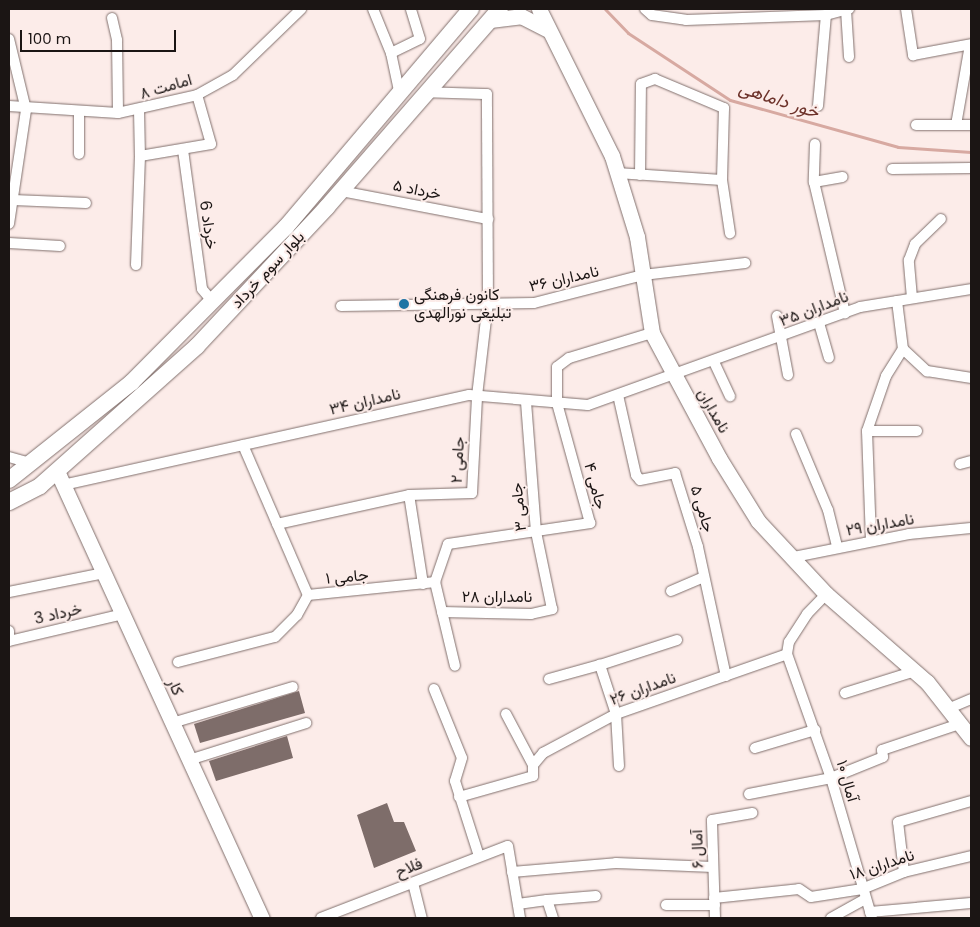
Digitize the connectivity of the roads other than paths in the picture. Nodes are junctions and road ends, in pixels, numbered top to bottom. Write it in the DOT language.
graph roads {
  1 [pos="301,9"];
  2 [pos="373,9"];
  3 [pos="411,9"];
  4 [pos="471,9"];
  5 [pos="539,9"];
  6 [pos="645,9"];
  7 [pos="848,9"];
  8 [pos="906,9"];
  9 [pos="495,14"];
  10 [pos="826,16"];
  11 [pos="112,18"];
  12 [pos="546,30"];
  13 [pos="9,40"];
  14 [pos="971,44"];
  15 [pos="391,52"];
  16 [pos="849,57"];
  17 [pos="399,92"];
  18 [pos="425,92"];
  19 [pos="197,95"];
  20 [pos="9,106"];
  21 [pos="818,106"];
  22 [pos="26,110"];
  23 [pos="139,110"];
  24 [pos="118,113"];
  25 [pos="79,114"];
  26 [pos="916,125"];
  27 [pos="956,125"];
  28 [pos="971,125"];
  29 [pos="363,134"];
  30 [pos="815,144"];
  31 [pos="376,148"];
  32 [pos="183,150"];
  33 [pos="80,154"];
  34 [pos="140,156"];
  35 [pos="892,168"];
  36 [pos="971,168"];
  37 [pos="618,173"];
  38 [pos="640,175"];
  39 [pos="843,177"];
  40 [pos="722,180"];
  41 [pos="814,182"];
  42 [pos="341,190"];
  43 [pos="86,204"];
  44 [pos="11,205"];
  45 [pos="488,219"];
  46 [pos="941,219"];
  47 [pos="9,224"];
  48 [pos="730,233"];
  49 [pos="9,243"];
  50 [pos="60,246"];
  51 [pos="745,263"];
  52 [pos="136,265"];
  53 [pos="643,275"];
  54 [pos="971,289"];
  55 [pos="912,298"];
  56 [pos="212,301"];
  57 [pos="897,301"];
  58 [pos="488,303"];
  59 [pos="341,306"];
  60 [pos="845,313"];
  61 [pos="777,316"];
  62 [pos="819,323"];
  63 [pos="652,333"];
  64 [pos="780,338"];
  65 [pos="903,349"];
  66 [pos="829,358"];
  67 [pos="714,362"];
  68 [pos="788,375"];
  69 [pos="673,378"];
  70 [pos="971,378"];
  71 [pos="618,395"];
  72 [pos="477,396"];
  73 [pos="730,396"];
  74 [pos="526,402"];
  75 [pos="557,403"];
  76 [pos="867,431"];
  77 [pos="917,431"];
  78 [pos="796,434"];
  79 [pos="243,445"];
  80 [pos="9,457"];
  81 [pos="971,461"];
  82 [pos="34,464"];
  83 [pos="960,464"];
  84 [pos="60,478"];
  85 [pos="9,480"];
  86 [pos="409,495"];
  87 [pos="9,502"];
  88 [pos="277,524"];
  89 [pos="971,528"];
  90 [pos="536,532"];
  91 [pos="871,540"];
  92 [pos="837,548"];
  93 [pos="794,557"];
  94 [pos="104,573"];
  95 [pos="704,577"];
  96 [pos="435,582"];
  97 [pos="423,584"];
  98 [pos="671,591"];
  99 [pos="9,592"];
  100 [pos="826,594"];
  101 [pos="308,595"];
  102 [pos="552,609"];
  103 [pos="442,612"];
  104 [pos="123,614"];
  105 [pos="9,631"];
  106 [pos="677,640"];
  107 [pos="787,654"];
  108 [pos="178,662"];
  109 [pos="600,665"];
  110 [pos="455,666"];
  111 [pos="916,671"];
  112 [pos="726,676"];
  113 [pos="549,679"];
  114 [pos="293,687"];
  115 [pos="434,689"];
  116 [pos="845,693"];
  117 [pos="971,699"];
  118 [pos="950,708"];
  119 [pos="506,714"];
  120 [pos="616,714"];
  121 [pos="962,722"];
  122 [pos="172,723"];
  123 [pos="306,723"];
  124 [pos="814,730"];
  125 [pos="971,738"];
  126 [pos="755,748"];
  127 [pos="189,760"];
  128 [pos="533,765"];
  129 [pos="619,766"];
  130 [pos="831,778"];
  131 [pos="749,794"];
  132 [pos="459,797"];
  133 [pos="971,801"];
  134 [pos="752,813"];
  135 [pos="479,856"];
  136 [pos="971,856"];
  137 [pos="713,867"];
  138 [pos="512,872"];
  139 [pos="904,872"];
  140 [pos="413,883"];
  141 [pos="863,894"];
  142 [pos="596,896"];
  143 [pos="547,900"];
  144 [pos="714,901"];
  145 [pos="971,903"];
  146 [pos="518,904"];
  147 [pos="666,905"];
  148 [pos="871,915"];
  149 [pos="262,918"];
  150 [pos="321,918"];
  151 [pos="422,918"];
  152 [pos="520,918"];
  153 [pos="553,918"];
  154 [pos="715,918"];
  155 [pos="831,918"];
  1 -- 19 [label="street, امامت ۸"];
  2 -- 15 [label="street"];
  3 -- 15 [label="street"];
  4 -- 17 [label="main road, بلوار سوم خرداد"];
  5 -- 12 [label="street, نامداران"];
  6 -- 10 [label="street"];
  7 -- 10 [label="street"];
  7 -- 16 [label="street"];
  8 -- 14 [label="street"];
  9 -- 12 [label="street, نامداران"];
  9 -- 18 [label="main road, بلوار سوم خرداد"];
  10 -- 21 [label="street"];
  11 -- 24 [label="street"];
  12 -- 37 [label="street, نامداران"];
  13 -- 22 [label="street"];
  14 -- 27 [label="street"];
  15 -- 17 [label="street"];
  17 -- 29 [label="main road, بلوار سوم خرداد"];
  18 -- 31 [label="main road, بلوار سوم خرداد"];
  18 -- 45 [label="street"];
  19 -- 23 [label="street, امامت ۸"];
  19 -- 32 [label="street"];
  20 -- 22 [label="street, امامت ۸"];
  22 -- 25 [label="street, امامت ۸"];
  22 -- 44 [label="street"];
  23 -- 24 [label="street, امامت ۸"];
  23 -- 34 [label="street"];
  24 -- 25 [label="street, امامت ۸"];
  25 -- 33 [label="street"];
  26 -- 27 [label="street"];
  27 -- 28 [label="street"];
  29 -- 31 [label="main road"];
  29 -- 56 [label="main road, بلوار سوم خرداد"];
  30 -- 41 [label="street"];
  31 -- 42 [label="main road, بلوار سوم خرداد"];
  32 -- 34 [label="street"];
  32 -- 56 [label="street, خرداد 6"];
  34 -- 52 [label="street"];
  35 -- 36 [label="street"];
  37 -- 38 [label="street"];
  37 -- 53 [label="street, نامداران"];
  38 -- 40 [label="street"];
  38 -- 40 [label="street"];
  39 -- 41 [label="street"];
  40 -- 48 [label="street"];
  41 -- 60 [label="street"];
  42 -- 45 [label="street, خرداد ۵"];
  42 -- 84 [label="main road, بلوار سوم خرداد"];
  43 -- 44 [label="street"];
  44 -- 47 [label="street"];
  45 -- 58 [label="street"];
  46 -- 55 [label="street"];
  49 -- 50 [label="street"];
  51 -- 53 [label="street, نامداران ۳۶"];
  53 -- 58 [label="street, نامداران ۳۶"];
  53 -- 63 [label="street, نامداران"];
  54 -- 55 [label="street, نامداران ۳۵"];
  55 -- 57 [label="street, نامداران ۳۵"];
  56 -- 82 [label="main road, بلوار سوم خرداد"];
  57 -- 60 [label="street, نامداران ۳۵"];
  57 -- 65 [label="street"];
  58 -- 59 [label="street, نامداران ۳۶"];
  58 -- 72 [label="street"];
  60 -- 62 [label="street, نامداران ۳۵"];
  61 -- 64 [label="street"];
  62 -- 64 [label="street, نامداران ۳۵"];
  62 -- 66 [label="street"];
  63 -- 69 [label="street, نامداران"];
  63 -- 75 [label="street"];
  64 -- 67 [label="street, نامداران ۳۵"];
  64 -- 68 [label="street"];
  65 -- 70 [label="street"];
  65 -- 76 [label="street"];
  67 -- 69 [label="street, نامداران ۳۵"];
  67 -- 73 [label="street"];
  69 -- 71 [label="street, نامداران ۳۴"];
  69 -- 93 [label="street, نامداران"];
  71 -- 75 [label="street, نامداران ۳۴"];
  71 -- 95 [label="street, جامی ۵"];
  72 -- 74 [label="street, نامداران ۳۴"];
  72 -- 79 [label="street, نامداران ۳۴"];
  72 -- 86 [label="street, جامی ۲"];
  74 -- 75 [label="street, نامداران ۳۴"];
  74 -- 90 [label="street, جامی ۳"];
  75 -- 90 [label="street, جامی ۴"];
  76 -- 77 [label="street"];
  76 -- 91 [label="street"];
  78 -- 92 [label="street"];
  79 -- 84 [label="street, نامداران ۳۴"];
  79 -- 88 [label="street, جامی ۱"];
  80 -- 82 [label="street"];
  81 -- 83 [label="street"];
  82 -- 85 [label="main road, بلوار سوم خرداد"];
  84 -- 87 [label="main road, بلوار سوم خرداد"];
  84 -- 94 [label="street, کار"];
  86 -- 88 [label="street"];
  86 -- 97 [label="street"];
  88 -- 101 [label="street, جامی ۱"];
  89 -- 91 [label="street, نامداران ۲۹"];
  90 -- 96 [label="street"];
  90 -- 102 [label="street, جامی ۳"];
  91 -- 92 [label="street, نامداران ۲۹"];
  92 -- 93 [label="street, نامداران ۲۹"];
  93 -- 100 [label="street, نامداران"];
  94 -- 99 [label="street"];
  94 -- 104 [label="street, کار"];
  95 -- 98 [label="street"];
  95 -- 112 [label="street, جامی ۵"];
  96 -- 97 [label="street, جامی ۱"];
  96 -- 103 [label="street"];
  97 -- 101 [label="street, جامی ۱"];
  100 -- 107 [label="street"];
  100 -- 111 [label="street, نامداران"];
  101 -- 108 [label="street"];
  102 -- 103 [label="street, نامداران ۲۸"];
  103 -- 110 [label="street"];
  104 -- 105 [label="street, خرداد 3"];
  104 -- 122 [label="street, کار"];
  106 -- 109 [label="street"];
  107 -- 112 [label="street, نامداران ۲۶"];
  107 -- 124 [label="street, آمال ۱۰"];
  109 -- 113 [label="street"];
  109 -- 120 [label="street"];
  111 -- 116 [label="street"];
  111 -- 118 [label="street, نامداران"];
  112 -- 120 [label="street, نامداران ۲۶"];
  114 -- 122 [label="street"];
  115 -- 132 [label="street"];
  117 -- 118 [label="street"];
  118 -- 121 [label="street, نامداران"];
  119 -- 128 [label="street"];
  120 -- 128 [label="street, نامداران ۲۶"];
  120 -- 129 [label="street"];
  121 -- 125 [label="street, نامداران"];
  121 -- 130 [label="street"];
  122 -- 127 [label="street, کار"];
  123 -- 127 [label="street"];
  124 -- 126 [label="street"];
  124 -- 130 [label="street, آمال ۱۰"];
  127 -- 149 [label="street, کار"];
  128 -- 132 [label="street, نامداران ۲۶"];
  130 -- 131 [label="street"];
  130 -- 141 [label="street, آمال ۱۰"];
  132 -- 135 [label="street"];
  133 -- 139 [label="street"];
  134 -- 137 [label="street, آمال ۶"];
  135 -- 138 [label="street, فلاح"];
  135 -- 140 [label="street, فلاح"];
  136 -- 139 [label="street, نامداران ۱۸"];
  137 -- 138 [label="street"];
  137 -- 144 [label="street, آمال ۶"];
  138 -- 146 [label="street"];
  139 -- 141 [label="street, نامداران ۱۸"];
  140 -- 150 [label="street, فلاح"];
  140 -- 151 [label="street"];
  141 -- 144 [label="street, نامداران ۱۸"];
  141 -- 148 [label="street, آمال ۱۰"];
  141 -- 155 [label="street"];
  142 -- 143 [label="street"];
  143 -- 146 [label="street"];
  143 -- 153 [label="street"];
  144 -- 147 [label="street, نامداران ۱۸"];
  144 -- 154 [label="street, آمال ۶"];
  145 -- 148 [label="street"];
  146 -- 152 [label="street"];
}
